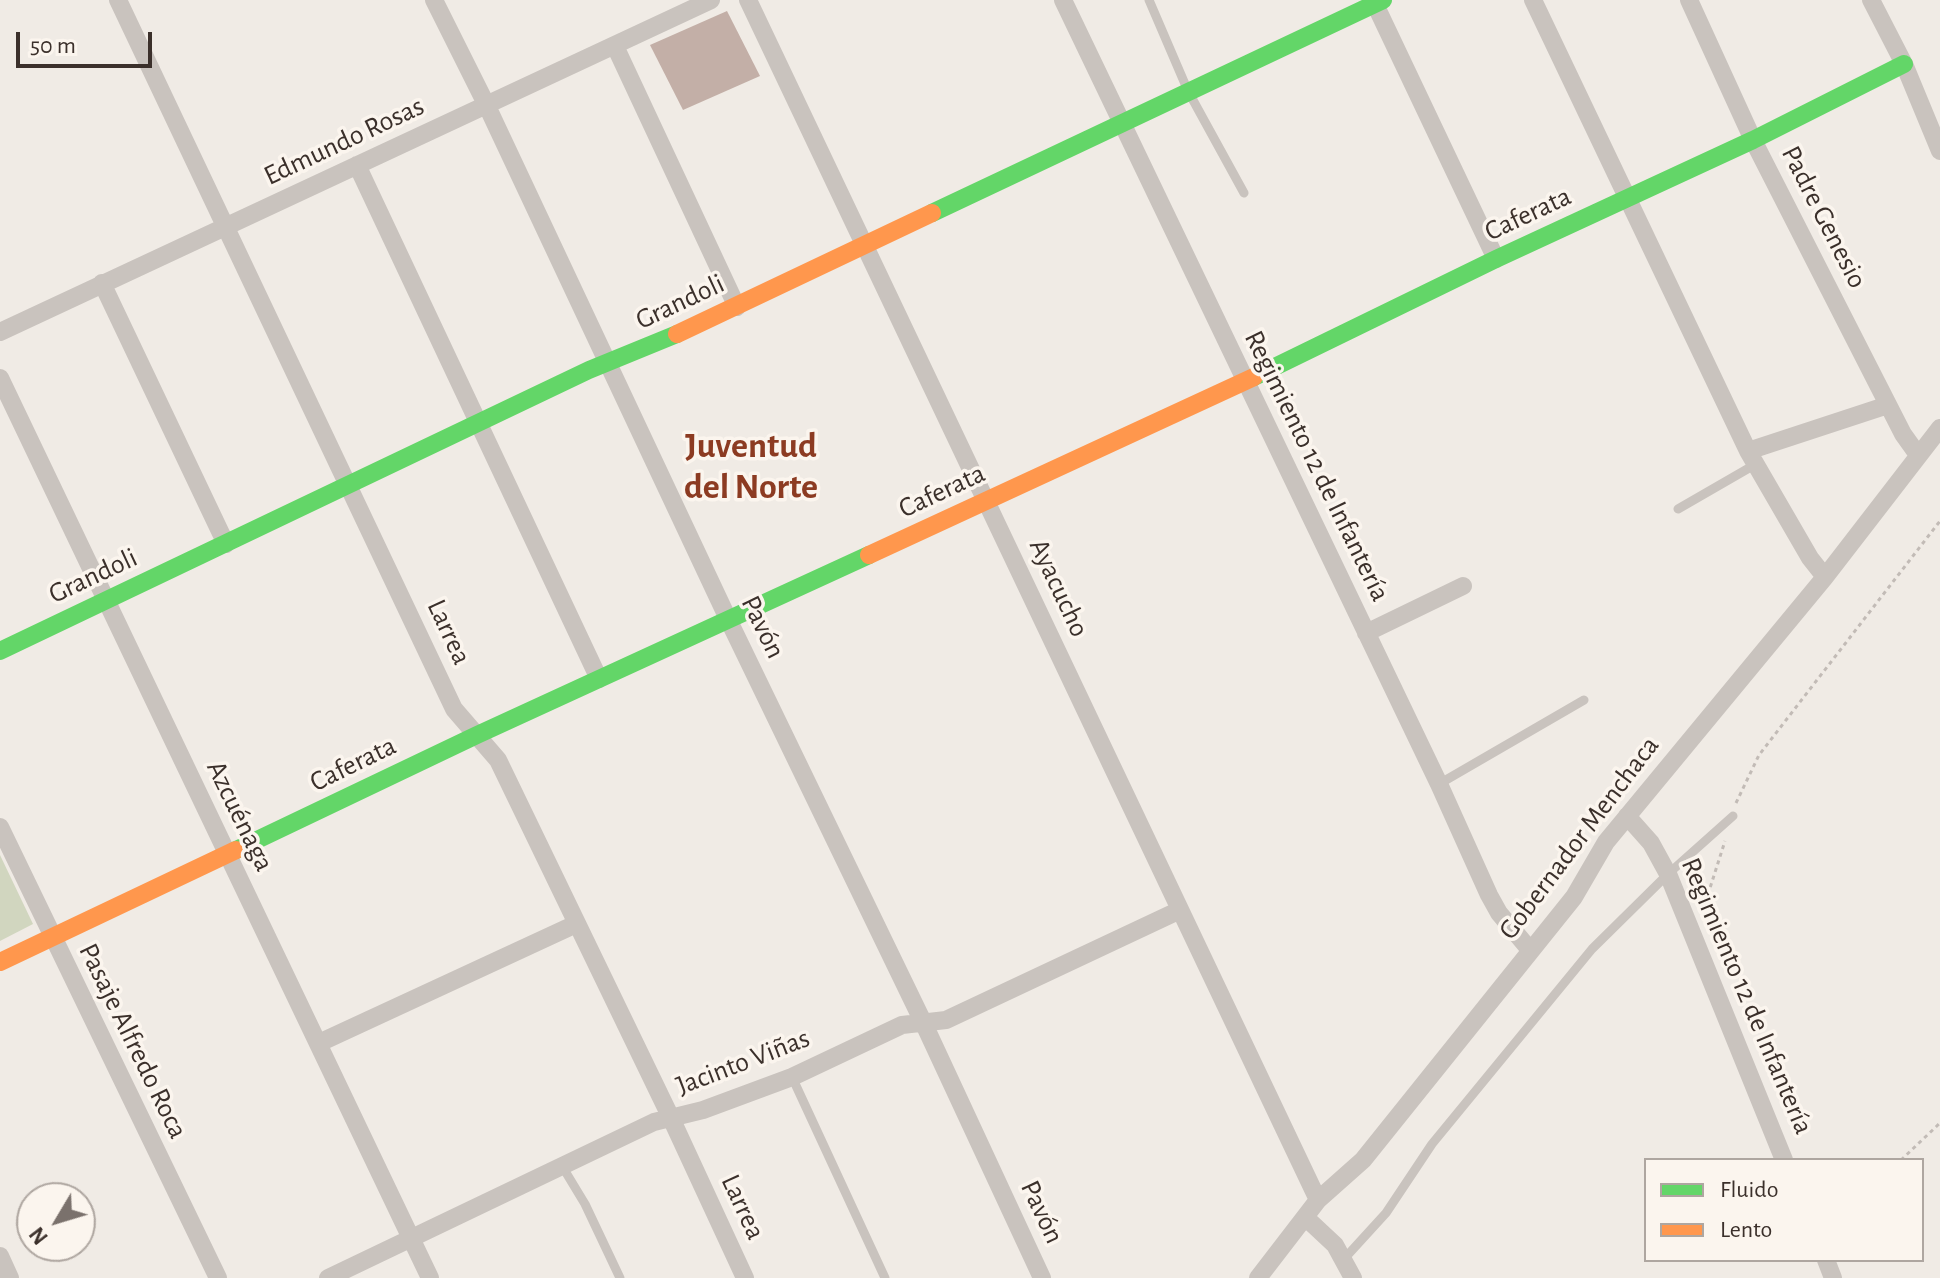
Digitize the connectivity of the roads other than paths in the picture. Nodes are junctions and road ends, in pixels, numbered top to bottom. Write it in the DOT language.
graph roads {
  1 [pos="118,0"];
  2 [pos="434,0"];
  3 [pos="711,0"];
  4 [pos="748,0"];
  5 [pos="1063,0"];
  6 [pos="1149,0"];
  7 [pos="1533,0"];
  8 [pos="1689,0"];
  9 [pos="1871,0"];
  10 [pos="1377,1"];
  11 [pos="615,46"];
  12 [pos="1904,64"];
  13 [pos="1188,91"];
  14 [pos="487,106"];
  15 [pos="1120,122"];
  16 [pos="1753,140"];
  17 [pos="1940,151"];
  18 [pos="357,165"];
  19 [pos="1244,193"];
  20 [pos="1628,198"];
  21 [pos="225,227"];
  22 [pos="865,244"];
  23 [pos="1496,259"];
  24 [pos="102,283"];
  25 [pos="737,307"];
  26 [pos="0,332"];
  27 [pos="608,364"];
  28 [pos="0,378"];
  29 [pos="1245,382"];
  30 [pos="1888,405"];
  31 [pos="478,423"];
  32 [pos="1940,428"];
  33 [pos="1918,455"];
  34 [pos="1752,458"];
  35 [pos="349,486"];
  36 [pos="987,501"];
  37 [pos="1678,509"];
  38 [pos="226,544"];
  39 [pos="1825,577"];
  40 [pos="1463,586"];
  41 [pos="107,601"];
  42 [pos="729,621"];
  43 [pos="1366,633"];
  44 [pos="0,651"];
  45 [pos="599,679"];
  46 [pos="1584,700"];
  47 [pos="477,735"];
  48 [pos="1439,784"];
  49 [pos="1627,816"];
  50 [pos="1733,816"];
  51 [pos="0,827"];
  52 [pos="228,855"];
  53 [pos="1668,874"];
  54 [pos="1180,910"];
  55 [pos="576,924"];
  56 [pos="52,937"];
  57 [pos="1530,950"];
  58 [pos="0,962"];
  59 [pos="924,1024"];
  60 [pos="319,1043"];
  61 [pos="792,1077"];
  62 [pos="671,1118"];
  63 [pos="1783,1158"];
  64 [pos="562,1166"];
  65 [pos="1318,1200"];
  66 [pos="1305,1217"];
  67 [pos="411,1238"];
  68 [pos="0,1256"];
  69 [pos="1344,1259"];
  70 [pos="10,1278"];
  71 [pos="218,1278"];
  72 [pos="328,1278"];
  73 [pos="430,1278"];
  74 [pos="620,1278"];
  75 [pos="745,1278"];
  76 [pos="885,1278"];
  77 [pos="1042,1278"];
  78 [pos="1258,1278"];
  79 [pos="1353,1278"];
  1 -- 21 [label="street, Larrea"];
  2 -- 14 [label="street, Pavón"];
  3 -- 11 [label="street, Edmundo Rosas"];
  4 -- 22 [label="street, Ayacucho"];
  5 -- 15 [label="street, Regimiento 12 de Infantería"];
  6 -- 13 [label="lane"];
  7 -- 20 [label="street"];
  8 -- 16 [label="street, Padre Genesio"];
  9 -- 12 [label="street"];
  10 -- 13 [label="street, Grandoli"];
  10 -- 23 [label="street"];
  11 -- 14 [label="street, Edmundo Rosas"];
  11 -- 25 [label="street"];
  12 -- 16 [label="street, Caferata"];
  12 -- 17 [label="street"];
  13 -- 15 [label="street, Grandoli"];
  13 -- 19 [label="lane"];
  14 -- 18 [label="street, Edmundo Rosas"];
  14 -- 27 [label="street, Pavón"];
  15 -- 22 [label="street, Grandoli"];
  15 -- 29 [label="street, Regimiento 12 de Infantería"];
  16 -- 20 [label="street, Caferata"];
  16 -- 30 [label="street, Padre Genesio"];
  18 -- 21 [label="street, Edmundo Rosas"];
  18 -- 31 [label="street"];
  20 -- 23 [label="street, Caferata"];
  20 -- 34 [label="street"];
  21 -- 24 [label="street, Edmundo Rosas"];
  21 -- 35 [label="street, Larrea"];
  22 -- 25 [label="street, Grandoli"];
  22 -- 36 [label="street, Ayacucho"];
  23 -- 29 [label="street, Caferata"];
  24 -- 26 [label="street, Edmundo Rosas"];
  24 -- 38 [label="street"];
  25 -- 27 [label="street, Grandoli"];
  27 -- 31 [label="street, Grandoli"];
  27 -- 42 [label="street, Pavón"];
  28 -- 41 [label="street, Azcuénaga"];
  29 -- 36 [label="street, Caferata"];
  29 -- 43 [label="street, Regimiento 12 de Infantería"];
  30 -- 33 [label="street, Padre Genesio"];
  30 -- 34 [label="street"];
  31 -- 35 [label="street, Grandoli"];
  31 -- 45 [label="street"];
  32 -- 33 [label="street, Gobernador Menchaca"];
  33 -- 39 [label="street, Gobernador Menchaca"];
  34 -- 37 [label="lane"];
  34 -- 39 [label="street"];
  35 -- 38 [label="street, Grandoli"];
  35 -- 47 [label="street, Larrea"];
  36 -- 42 [label="street, Caferata"];
  36 -- 54 [label="street, Ayacucho"];
  38 -- 41 [label="street, Grandoli"];
  39 -- 49 [label="street, Gobernador Menchaca"];
  40 -- 43 [label="street"];
  41 -- 44 [label="street, Grandoli"];
  41 -- 52 [label="street, Azcuénaga"];
  42 -- 45 [label="street, Caferata"];
  42 -- 59 [label="street, Pavón"];
  43 -- 48 [label="street, Regimiento 12 de Infantería"];
  45 -- 47 [label="street, Caferata"];
  46 -- 48 [label="lane"];
  47 -- 52 [label="street, Caferata"];
  47 -- 55 [label="street, Larrea"];
  48 -- 57 [label="street, Regimiento 12 de Infantería"];
  49 -- 53 [label="street, Regimiento 12 de Infantería"];
  49 -- 57 [label="street, Gobernador Menchaca"];
  50 -- 53 [label="lane"];
  51 -- 56 [label="street, Pasaje Alfredo Roca"];
  52 -- 56 [label="street, Caferata"];
  52 -- 60 [label="street, Azcuénaga"];
  53 -- 63 [label="street, Regimiento 12 de Infantería"];
  53 -- 69 [label="lane"];
  54 -- 59 [label="street, Jacinto Viñas"];
  54 -- 65 [label="street, Ayacucho"];
  55 -- 60 [label="street"];
  55 -- 62 [label="street, Larrea"];
  56 -- 58 [label="street, Caferata"];
  56 -- 71 [label="street, Pasaje Alfredo Roca"];
  57 -- 65 [label="street, Gobernador Menchaca"];
  59 -- 61 [label="street, Jacinto Viñas"];
  59 -- 77 [label="street, Pavón"];
  60 -- 67 [label="street, Azcuénaga"];
  61 -- 62 [label="street, Jacinto Viñas"];
  61 -- 76 [label="lane"];
  62 -- 64 [label="street, Jacinto Viñas"];
  62 -- 75 [label="street, Larrea"];
  64 -- 67 [label="street, Jacinto Viñas"];
  64 -- 74 [label="lane"];
  65 -- 66 [label="street, Gobernador Menchaca"];
  66 -- 69 [label="street"];
  66 -- 78 [label="street, Gobernador Menchaca"];
  67 -- 72 [label="street, Jacinto Viñas"];
  67 -- 73 [label="street, Azcuénaga"];
  68 -- 70 [label="street"];
  69 -- 79 [label="street"];
}
